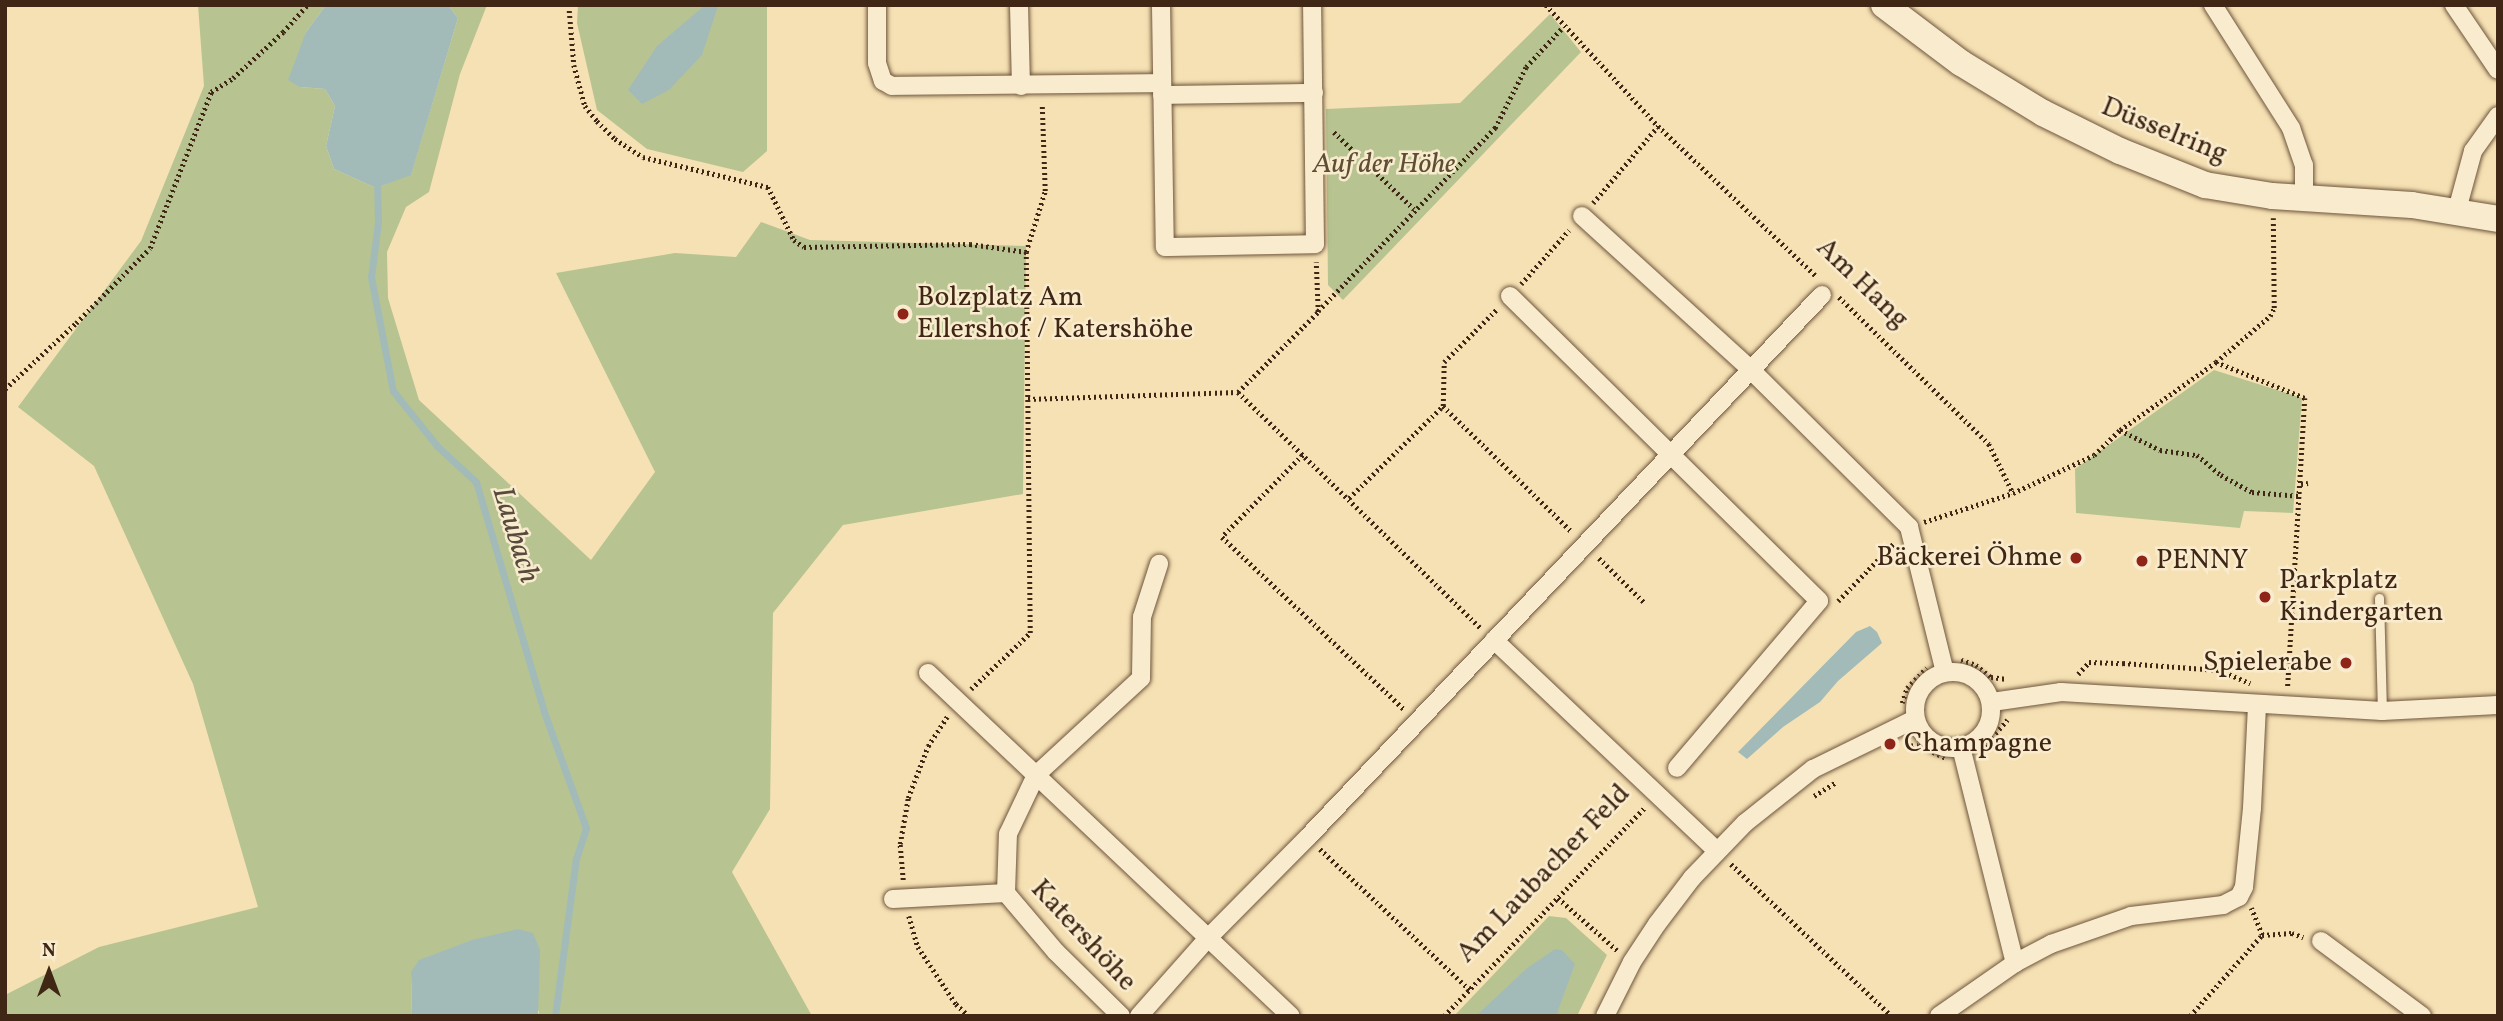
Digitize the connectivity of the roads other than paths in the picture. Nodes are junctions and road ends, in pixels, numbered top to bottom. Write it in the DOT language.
graph roads {
  1 [pos="877,5"];
  2 [pos="1020,5"];
  3 [pos="1161,5"];
  4 [pos="1312,5"];
  5 [pos="1884,5"];
  6 [pos="2213,5"];
  7 [pos="2454,5"];
  8 [pos="2498,70"];
  9 [pos="1021,86"];
  10 [pos="1162,89"];
  11 [pos="1314,93"];
  12 [pos="2498,116"];
  13 [pos="2304,198"];
  14 [pos="2457,210"];
  15 [pos="1582,216"];
  16 [pos="2498,219"];
  17 [pos="1829,292"];
  18 [pos="1510,296"];
  19 [pos="1751,370"];
  20 [pos="1669,456"];
  21 [pos="1159,564"];
  22 [pos="2379,598"];
  23 [pos="1494,640"];
  24 [pos="1944,667"];
  25 [pos="929,673"];
  26 [pos="2258,696"];
  27 [pos="1992,702"];
  28 [pos="2498,705"];
  29 [pos="2382,711"];
  30 [pos="1916,719"];
  31 [pos="1963,752"];
  32 [pos="1677,768"];
  33 [pos="1035,775"];
  34 [pos="1717,851"];
  35 [pos="1006,892"];
  36 [pos="898,898"];
  37 [pos="1209,937"];
  38 [pos="2321,941"];
  39 [pos="2015,963"];
  40 [pos="1121,1016"];
  41 [pos="1139,1016"];
  42 [pos="1291,1016"];
  43 [pos="1605,1016"];
  44 [pos="1939,1016"];
  45 [pos="2422,1016"];
  1 -- 9 [label="street"];
  2 -- 9 [label="street"];
  3 -- 10 [label="street"];
  4 -- 11 [label="street"];
  5 -- 13 [label="street, Düsselring"];
  6 -- 13 [label="street"];
  7 -- 8 [label="street"];
  9 -- 10 [label="street"];
  10 -- 11 [label="street"];
  10 -- 11 [label="street"];
  12 -- 14 [label="street"];
  13 -- 14 [label="street, Düsselring"];
  14 -- 16 [label="street, Düsselring"];
  15 -- 19 [label="street"];
  17 -- 19 [label="street"];
  18 -- 20 [label="street"];
  19 -- 20 [label="street"];
  19 -- 24 [label="street"];
  20 -- 23 [label="street"];
  20 -- 32 [label="street"];
  21 -- 33 [label="street, Katershöhe"];
  22 -- 29 [label="lane"];
  23 -- 34 [label="street, Am Laubacher Feld"];
  23 -- 37 [label="street"];
  24 -- 27 [label="street"];
  24 -- 30 [label="street"];
  25 -- 33 [label="street"];
  26 -- 27 [label="street"];
  26 -- 29 [label="street"];
  26 -- 39 [label="street"];
  27 -- 31 [label="street"];
  28 -- 29 [label="street"];
  30 -- 31 [label="street"];
  30 -- 34 [label="street"];
  31 -- 39 [label="street"];
  33 -- 35 [label="street, Katershöhe"];
  33 -- 37 [label="street"];
  34 -- 43 [label="street"];
  35 -- 36 [label="street, Katershöhe"];
  35 -- 40 [label="street, Katershöhe"];
  37 -- 41 [label="street"];
  37 -- 42 [label="street"];
  38 -- 45 [label="street"];
  39 -- 44 [label="street"];
}
